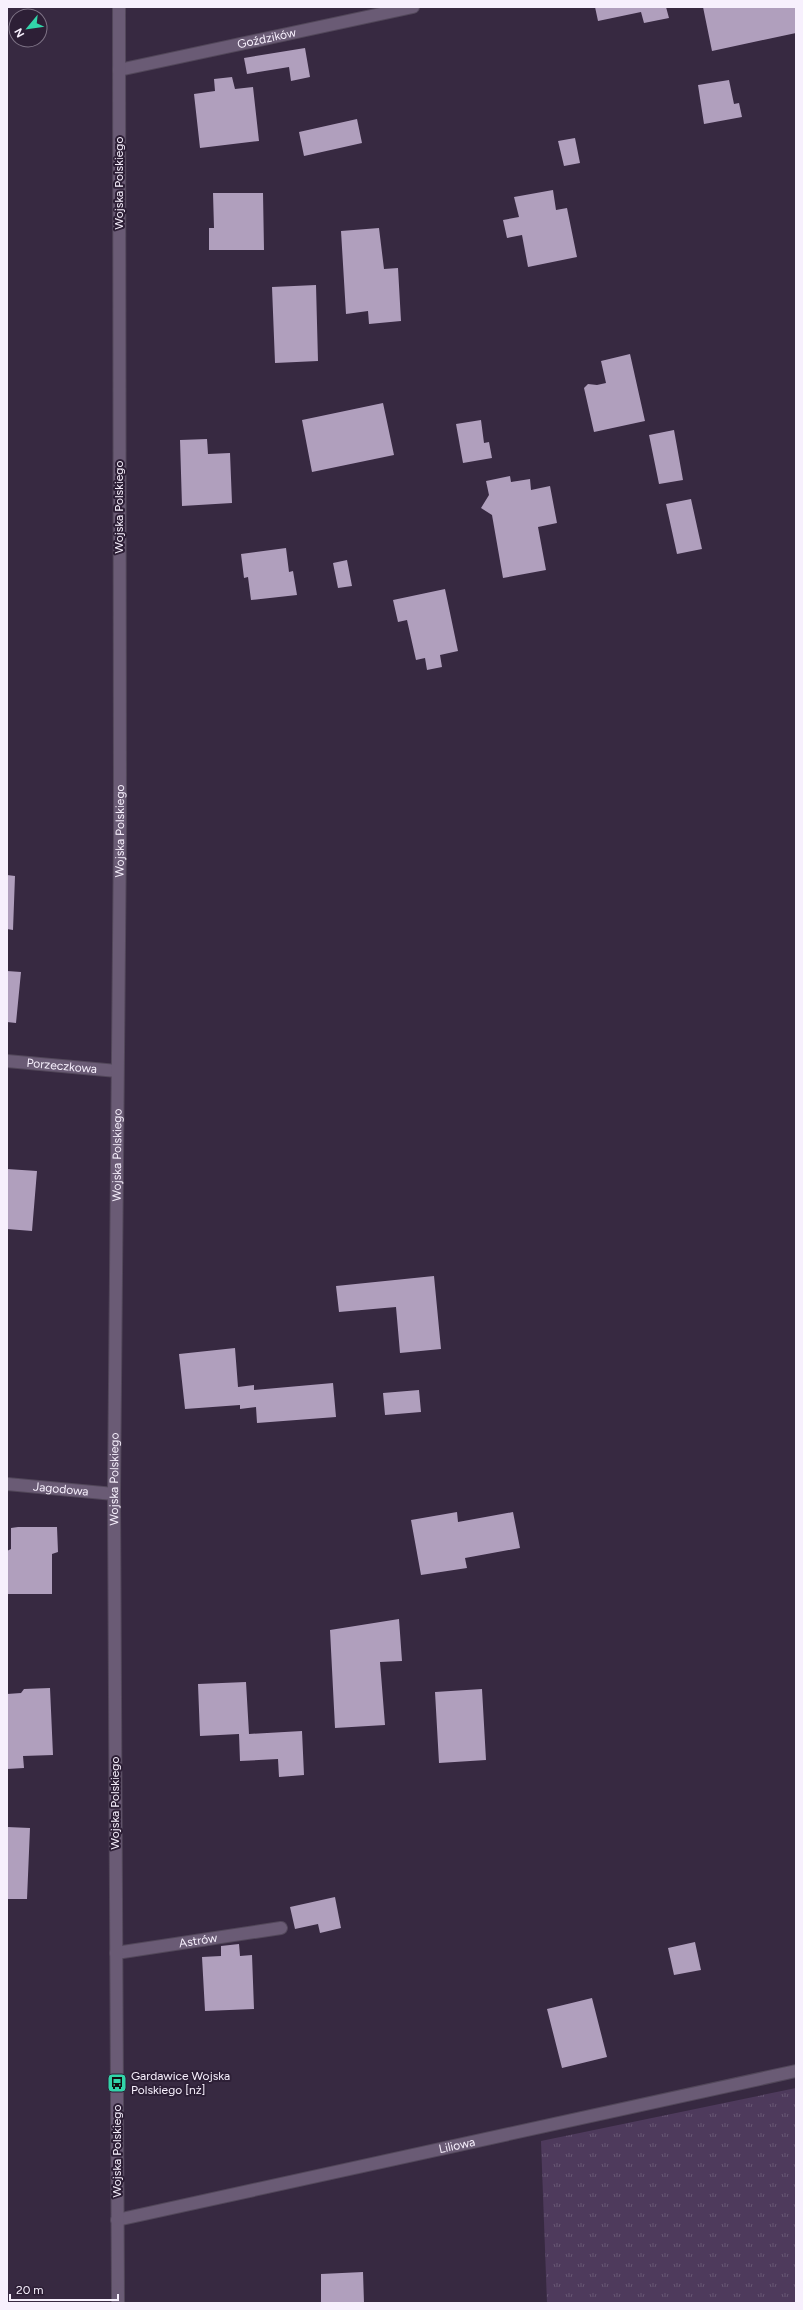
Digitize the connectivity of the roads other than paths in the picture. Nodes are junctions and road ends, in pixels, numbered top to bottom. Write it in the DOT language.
graph roads {
  1 [pos="119,7"];
  2 [pos="413,7"];
  3 [pos="119,70"];
  4 [pos="7,1061"];
  5 [pos="117,1071"];
  6 [pos="7,1484"];
  7 [pos="114,1494"];
  8 [pos="281,1928"];
  9 [pos="116,1953"];
  10 [pos="796,2071"];
  11 [pos="117,2220"];
  12 [pos="118,2303"];
  1 -- 3 [label="street, Wojska Polskiego"];
  2 -- 3 [label="street, Goździków"];
  3 -- 5 [label="street, Wojska Polskiego"];
  4 -- 5 [label="street, Porzeczkowa"];
  5 -- 7 [label="street, Wojska Polskiego"];
  6 -- 7 [label="street, Jagodowa"];
  7 -- 9 [label="street, Wojska Polskiego"];
  8 -- 9 [label="street, Astrów"];
  9 -- 11 [label="street, Wojska Polskiego"];
  10 -- 11 [label="street, Liliowa"];
  11 -- 12 [label="street, Wojska Polskiego"];
}
